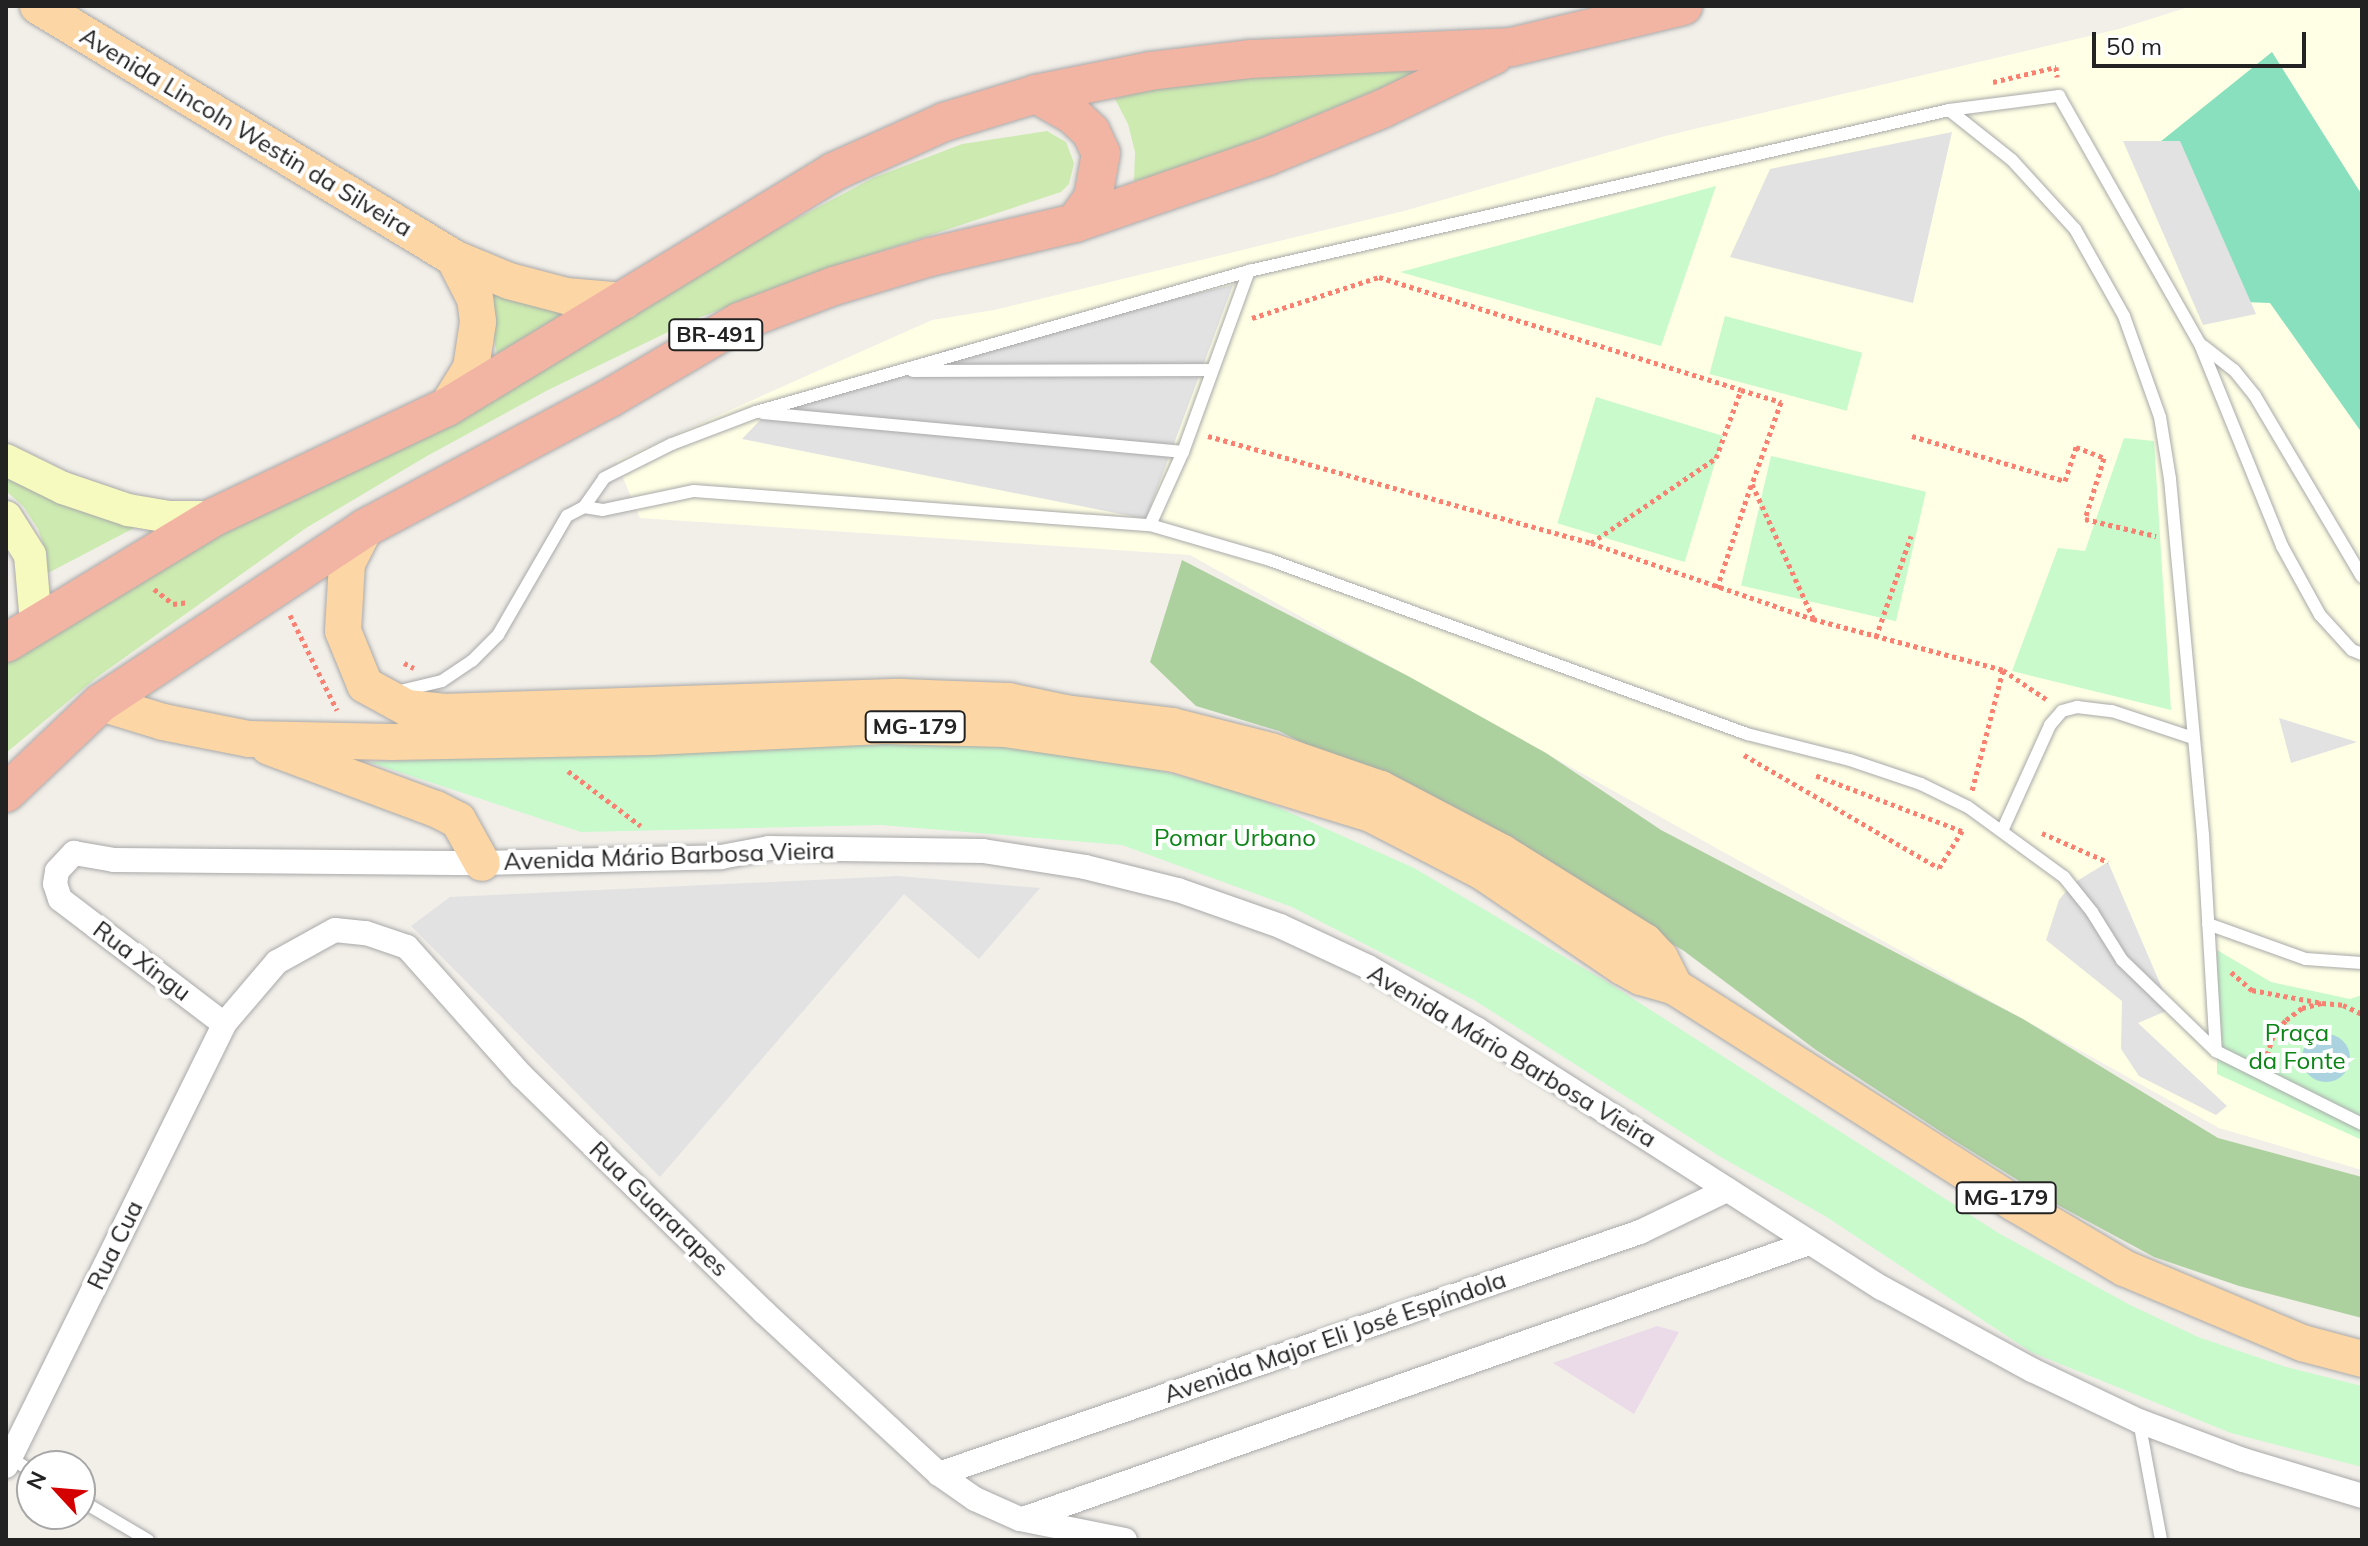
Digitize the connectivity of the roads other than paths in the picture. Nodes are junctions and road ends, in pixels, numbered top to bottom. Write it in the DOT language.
graph roads {
  1 [pos="38,6"];
  2 [pos="1683,6"];
  3 [pos="1511,47"];
  4 [pos="1036,94"];
  5 [pos="1949,110"];
  6 [pos="1075,223"];
  7 [pos="454,258"];
  8 [pos="1249,271"];
  9 [pos="624,301"];
  10 [pos="2200,344"];
  11 [pos="1211,370"];
  12 [pos="897,371"];
  13 [pos="447,407"];
  14 [pos="756,412"];
  15 [pos="1183,452"];
  16 [pos="6,460"];
  17 [pos="584,507"];
  18 [pos="6,517"];
  19 [pos="214,517"];
  20 [pos="1150,525"];
  21 [pos="365,528"];
  22 [pos="2362,577"];
  23 [pos="21,633"];
  24 [pos="2362,654"];
  25 [pos="381,696"];
  26 [pos="101,703"];
  27 [pos="2193,738"];
  28 [pos="249,739"];
  29 [pos="6,793"];
  30 [pos="2002,831"];
  31 [pos="482,863"];
  32 [pos="60,899"];
  33 [pos="2208,924"];
  34 [pos="2362,963"];
  35 [pos="1675,987"];
  36 [pos="224,1024"];
  37 [pos="2216,1051"];
  38 [pos="2362,1124"];
  39 [pos="1727,1190"];
  40 [pos="1809,1243"];
  41 [pos="2362,1359"];
  42 [pos="2139,1421"];
  43 [pos="8,1462"];
  44 [pos="939,1474"];
  45 [pos="2362,1496"];
  46 [pos="96,1509"];
  47 [pos="1020,1519"];
  48 [pos="148,1540"];
  49 [pos="1125,1540"];
  50 [pos="2161,1540"];
  1 -- 7 [label="main road, Avenida Lincoln Westin da Silveira"];
  2 -- 3 [label="highway, BR-491"];
  3 -- 4 [label="highway, BR-491"];
  3 -- 6 [label="highway, BR-491"];
  4 -- 6 [label="highway"];
  4 -- 9 [label="highway, BR-491"];
  5 -- 8 [label="lane"];
  5 -- 10 [label="lane"];
  5 -- 27 [label="lane"];
  6 -- 21 [label="highway, BR-491"];
  7 -- 9 [label="main road, Avenida Lincoln Westin da Silveira"];
  7 -- 13 [label="main road"];
  8 -- 11 [label="lane"];
  8 -- 12 [label="lane"];
  9 -- 13 [label="highway, BR-491"];
  10 -- 22 [label="lane"];
  10 -- 24 [label="lane"];
  11 -- 12 [label="lane"];
  11 -- 15 [label="lane"];
  12 -- 14 [label="lane"];
  13 -- 19 [label="highway, BR-491"];
  14 -- 15 [label="lane"];
  14 -- 17 [label="lane"];
  15 -- 20 [label="lane"];
  16 -- 19 [label="main road"];
  17 -- 20 [label="lane"];
  17 -- 25 [label="lane"];
  18 -- 23 [label="main road"];
  19 -- 23 [label="highway, BR-491"];
  20 -- 30 [label="lane"];
  21 -- 25 [label="main road"];
  21 -- 26 [label="highway, BR-491"];
  25 -- 35 [label="main road, MG-179"];
  26 -- 28 [label="main road, MG-179"];
  26 -- 29 [label="highway, BR-491"];
  27 -- 30 [label="lane"];
  27 -- 33 [label="lane"];
  28 -- 31 [label="main road"];
  28 -- 35 [label="main road, MG-179"];
  30 -- 37 [label="lane"];
  31 -- 32 [label="street, Avenida Mário Barbosa Vieira"];
  31 -- 39 [label="street, Avenida Mário Barbosa Vieira"];
  32 -- 36 [label="street, Rua Xingu"];
  33 -- 34 [label="lane"];
  33 -- 37 [label="lane"];
  35 -- 41 [label="main road, MG-179"];
  36 -- 43 [label="street, Rua Cua"];
  36 -- 44 [label="street, Rua Guararapes"];
  37 -- 38 [label="lane"];
  39 -- 40 [label="street, Avenida Mário Barbosa Vieira"];
  39 -- 44 [label="street, Avenida Major Eli José Espíndola"];
  40 -- 42 [label="street, Avenida Mário Barbosa Vieira"];
  40 -- 47 [label="street"];
  42 -- 45 [label="street, Avenida Mário Barbosa Vieira"];
  42 -- 50 [label="lane"];
  44 -- 47 [label="street, Rua Guararapes"];
  46 -- 48 [label="lane"];
  47 -- 49 [label="street, Rua Guararapes"];
}
